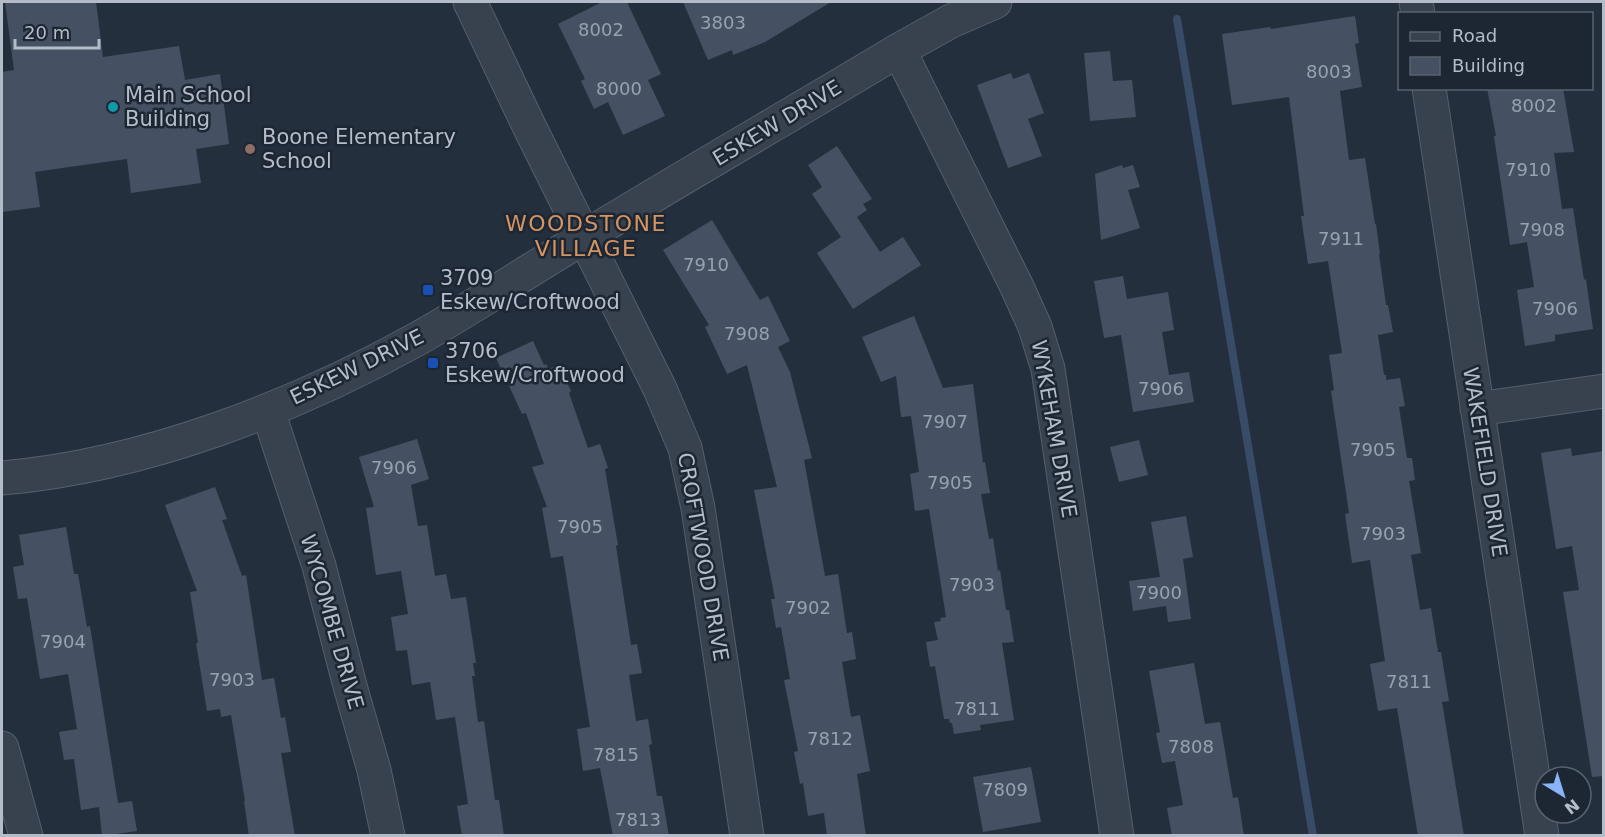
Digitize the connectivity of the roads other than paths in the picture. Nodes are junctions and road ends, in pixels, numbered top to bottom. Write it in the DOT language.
graph roads {
  1 [pos="470,2"];
  2 [pos="994,2"];
  3 [pos="899,50"];
  4 [pos="1429,90"];
  5 [pos="584,237"];
  6 [pos="1604,391"];
  7 [pos="1477,409"];
  8 [pos="268,411"];
  9 [pos="2,478"];
  10 [pos="2,748"];
  11 [pos="26,836"];
  12 [pos="388,836"];
  13 [pos="747,836"];
  14 [pos="1117,836"];
  15 [pos="1542,836"];
  1 -- 5 [label="street, CROFTWOOD DRIVE"];
  2 -- 3 [label="street, ESKEW DRIVE"];
  3 -- 5 [label="street, ESKEW DRIVE"];
  3 -- 14 [label="street, WYKEHAM DRIVE"];
  4 -- 7 [label="street, WAKEFIELD DRIVE"];
  5 -- 8 [label="street, ESKEW DRIVE"];
  5 -- 13 [label="street, CROFTWOOD DRIVE"];
  6 -- 7 [label="street"];
  7 -- 15 [label="street, WAKEFIELD DRIVE"];
  8 -- 9 [label="street, ESKEW DRIVE"];
  8 -- 12 [label="street, WYCOMBE DRIVE"];
  10 -- 11 [label="street"];
}
